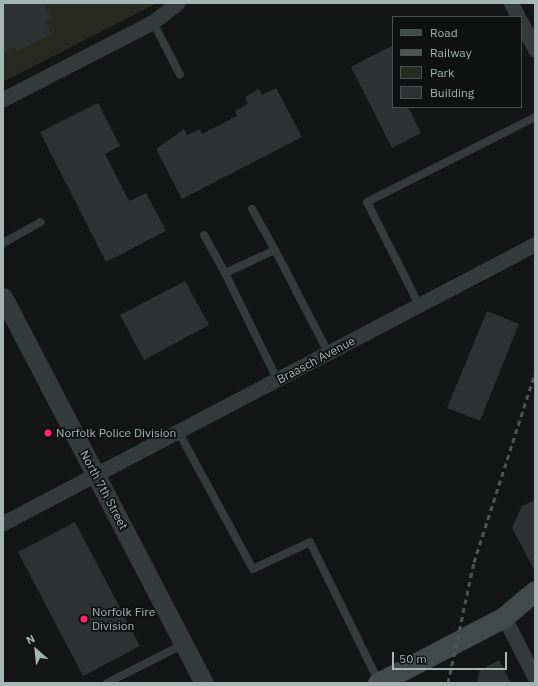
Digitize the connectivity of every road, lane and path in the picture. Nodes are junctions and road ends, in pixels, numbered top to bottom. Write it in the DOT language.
graph roads {
  1 [pos="177,3"];
  2 [pos="511,3"];
  3 [pos="518,16"];
  4 [pos="153,22"];
  5 [pos="522,24"];
  6 [pos="535,50"];
  7 [pos="180,75"];
  8 [pos="3,99"];
  9 [pos="535,117"];
  10 [pos="252,209"];
  11 [pos="41,222"];
  12 [pos="204,235"];
  13 [pos="3,243"];
  14 [pos="535,244"];
  15 [pos="275,250"];
  16 [pos="225,273"];
  17 [pos="3,297"];
  18 [pos="418,303"];
  19 [pos="329,354"];
  20 [pos="278,381"];
  21 [pos="178,431"];
  22 [pos="96,475"];
  23 [pos="3,523"];
  24 [pos="535,591"];
  25 [pos="535,610"];
  26 [pos="504,616"];
  27 [pos="184,644"];
  28 [pos="535,678"];
  29 [pos="107,683"];
  30 [pos="204,683"];
  31 [pos="379,683"];
  1 -- 4 [label="street"];
  2 -- 3 [label="street"];
  4 -- 7 [label="lane"];
  4 -- 8 [label="street"];
  5 -- 6 [label="street"];
  9 -- 18 [label="lane"];
  10 -- 15 [label="lane"];
  11 -- 13 [label="lane"];
  12 -- 16 [label="lane"];
  14 -- 18 [label="street, Braasch Avenue"];
  15 -- 16 [label="lane"];
  15 -- 19 [label="lane"];
  16 -- 20 [label="lane"];
  17 -- 22 [label="street, North 7th Street"];
  18 -- 19 [label="street, Braasch Avenue"];
  19 -- 20 [label="street, Braasch Avenue"];
  20 -- 21 [label="street, Braasch Avenue"];
  21 -- 22 [label="street, Braasch Avenue"];
  21 -- 31 [label="lane"];
  22 -- 23 [label="street, Braasch Avenue"];
  22 -- 27 [label="street, North 7th Street"];
  24 -- 26 [label="main road"];
  25 -- 26 [label="main road"];
  26 -- 28 [label="street"];
  26 -- 31 [label="main road"];
  27 -- 29 [label="lane"];
  27 -- 30 [label="street, North 7th Street"];
}
